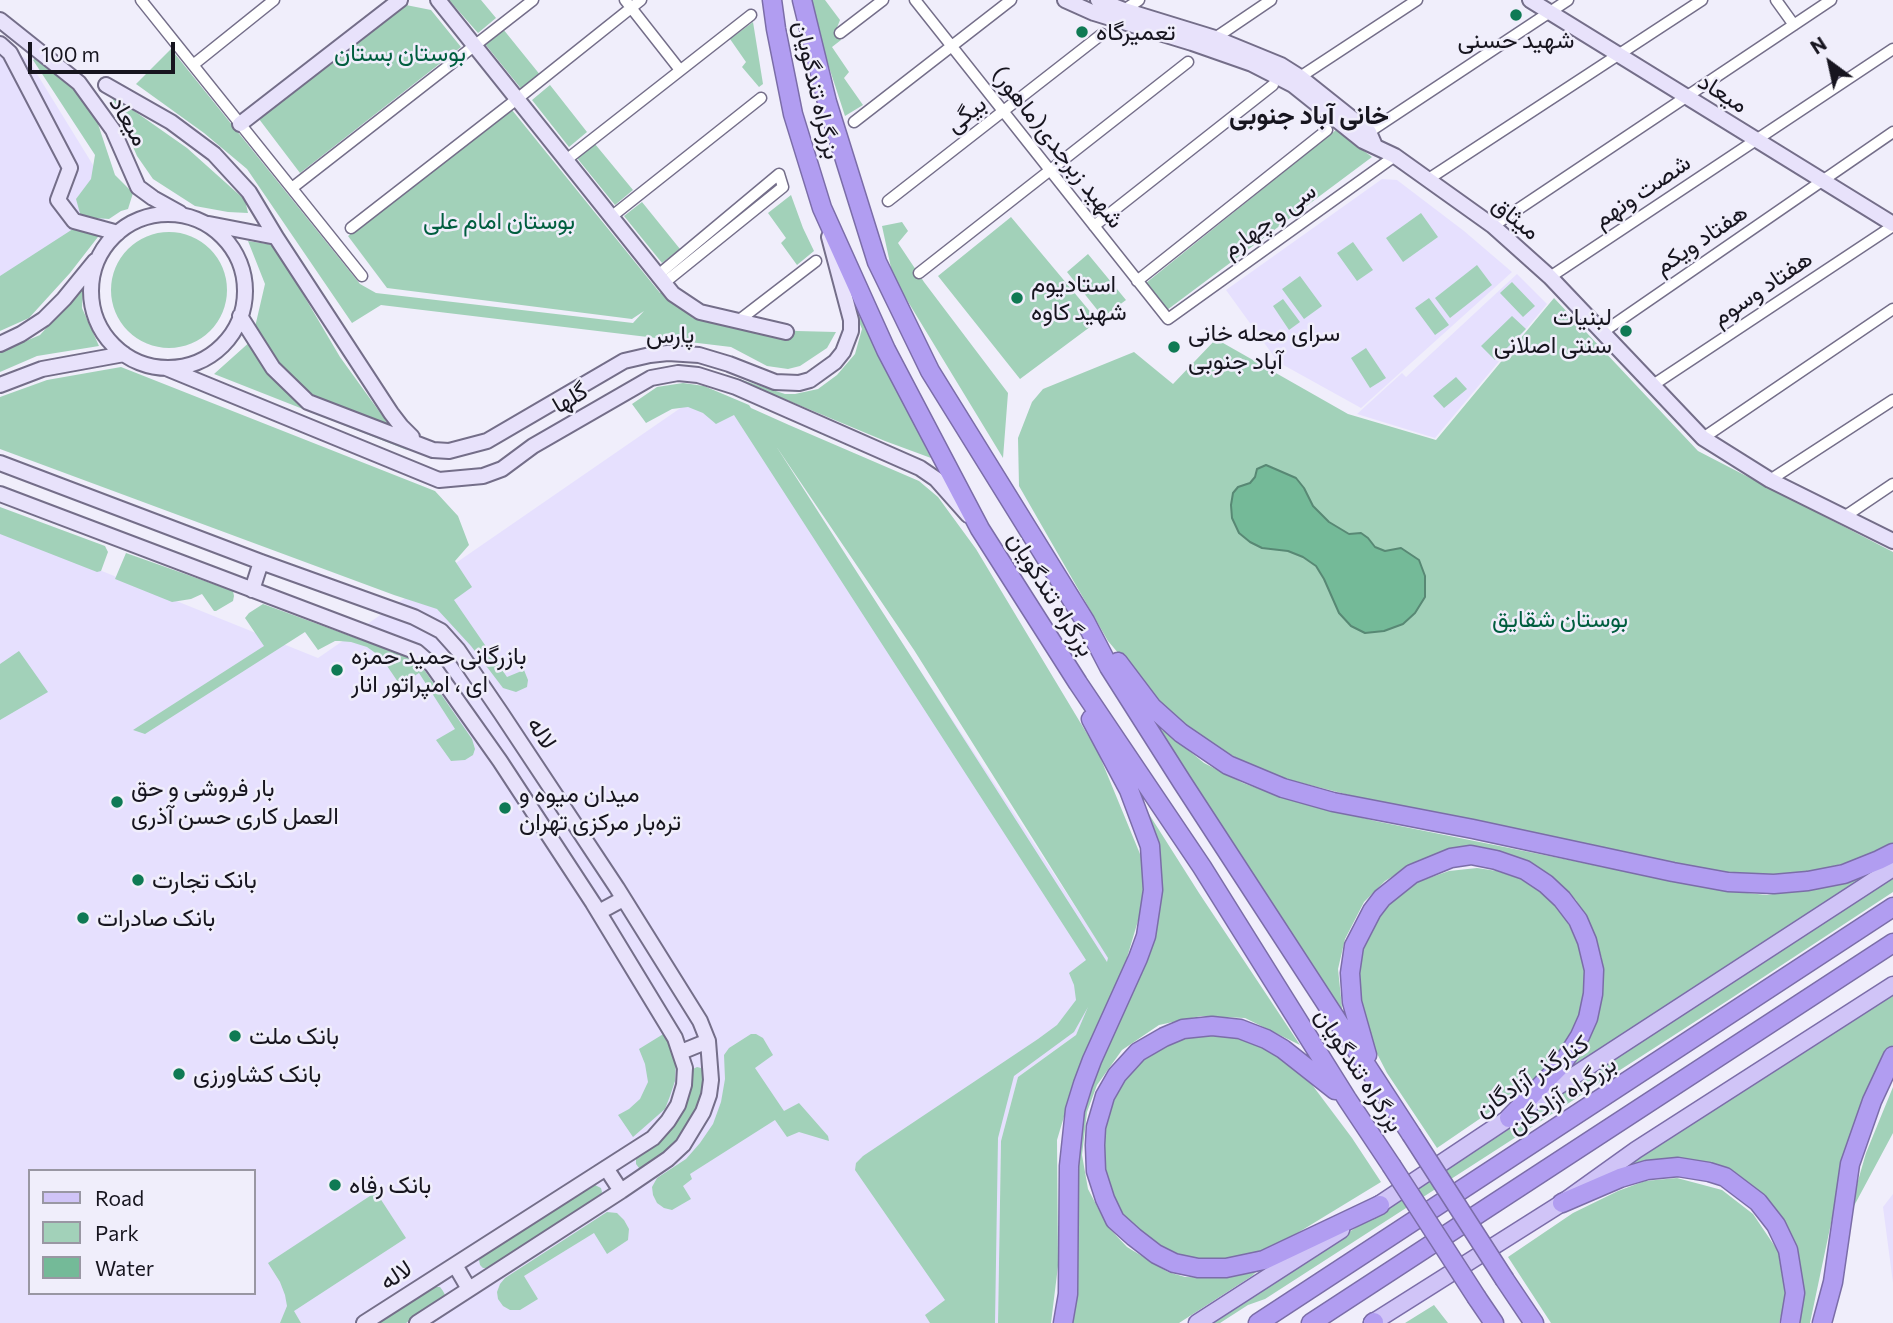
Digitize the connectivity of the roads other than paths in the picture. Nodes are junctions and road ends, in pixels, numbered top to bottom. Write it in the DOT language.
graph roads {
  1 [pos="157,0"];
  2 [pos="274,0"];
  3 [pos="400,0"];
  4 [pos="438,0"];
  5 [pos="533,0"];
  6 [pos="640,0"];
  7 [pos="772,0"];
  8 [pos="802,0"];
  9 [pos="883,0"];
  10 [pos="915,0"];
  11 [pos="1011,0"];
  12 [pos="1065,0"];
  13 [pos="1098,0"];
  14 [pos="1139,0"];
  15 [pos="1271,0"];
  16 [pos="1416,0"];
  17 [pos="1530,0"];
  18 [pos="1568,0"];
  19 [pos="1702,0"];
  20 [pos="1776,0"];
  21 [pos="1831,0"];
  22 [pos="144,4"];
  23 [pos="628,4"];
  24 [pos="1124,10"];
  25 [pos="1549,13"];
  26 [pos="751,15"];
  27 [pos="0,20"];
  28 [pos="1794,25"];
  29 [pos="840,33"];
  30 [pos="1102,34"];
  31 [pos="21,36"];
  32 [pos="1215,38"];
  33 [pos="475,47"];
  34 [pos="952,47"];
  35 [pos="5,49"];
  36 [pos="1893,49"];
  37 [pos="1618,55"];
  38 [pos="1188,62"];
  39 [pos="193,65"];
  40 [pos="680,70"];
  41 [pos="1296,81"];
  42 [pos="106,85"];
  43 [pos="1273,85"];
  44 [pos="1687,97"];
  45 [pos="761,98"];
  46 [pos="517,99"];
  47 [pos="1003,111"];
  48 [pos="855,122"];
  49 [pos="240,124"];
  50 [pos="1328,130"];
  51 [pos="1369,132"];
  52 [pos="1893,132"];
  53 [pos="1757,140"];
  54 [pos="1375,146"];
  55 [pos="1395,156"];
  56 [pos="566,160"];
  57 [pos="1050,170"];
  58 [pos="1427,180"];
  59 [pos="1823,181"];
  60 [pos="783,187"];
  61 [pos="292,188"];
  62 [pos="888,201"];
  63 [pos="822,208"];
  64 [pos="184,216"];
  65 [pos="611,216"];
  66 [pos="205,223"];
  67 [pos="1893,225"];
  68 [pos="1094,226"];
  69 [pos="1493,226"];
  70 [pos="351,228"];
  71 [pos="118,233"];
  72 [pos="276,237"];
  73 [pos="100,255"];
  74 [pos="816,261"];
  75 [pos="919,273"];
  76 [pos="362,276"];
  77 [pos="1550,277"];
  78 [pos="661,279"];
  79 [pos="1137,281"];
  80 [pos="1893,309"];
  81 [pos="240,316"];
  82 [pos="1168,319"];
  83 [pos="738,321"];
  84 [pos="786,332"];
  85 [pos="1603,332"];
  86 [pos="0,344"];
  87 [pos="124,354"];
  88 [pos="166,368"];
  89 [pos="0,385"];
  90 [pos="1653,385"];
  91 [pos="1893,400"];
  92 [pos="412,437"];
  93 [pos="1703,438"];
  94 [pos="0,463"];
  95 [pos="1770,480"];
  96 [pos="1893,484"];
  97 [pos="0,494"];
  98 [pos="1844,517"];
  99 [pos="981,529"];
  100 [pos="1893,541"];
  101 [pos="261,562"];
  102 [pos="252,590"];
  103 [pos="1085,621"];
  104 [pos="1078,683"];
  105 [pos="523,747"];
  106 [pos="500,761"];
  107 [pos="1893,853"];
  108 [pos="1893,868"];
  109 [pos="623,899"];
  110 [pos="1893,907"];
  111 [pos="599,912"];
  112 [pos="1893,943"];
  113 [pos="1893,985"];
  114 [pos="708,1041"];
  115 [pos="681,1052"];
  116 [pos="1893,1056"];
  117 [pos="1377,1082"];
  118 [pos="1346,1099"];
  119 [pos="1509,1118"];
  120 [pos="606,1168"];
  121 [pos="621,1191"];
  122 [pos="1562,1203"];
  123 [pos="1380,1205"];
  124 [pos="455,1265"];
  125 [pos="469,1289"];
  126 [pos="364,1323"];
  127 [pos="416,1323"];
  128 [pos="1063,1323"];
  129 [pos="1197,1323"];
  130 [pos="1258,1323"];
  131 [pos="1311,1323"];
  132 [pos="1373,1323"];
  133 [pos="1494,1323"];
  134 [pos="1534,1323"];
  135 [pos="1790,1323"];
  136 [pos="1822,1323"];
  1 -- 22 [label="street"];
  2 -- 39 [label="street"];
  3 -- 49 [label="street"];
  4 -- 33 [label="street"];
  5 -- 33 [label="street"];
  6 -- 23 [label="street"];
  7 -- 63 [label="highway, بزرگراه تندگویان"];
  8 -- 103 [label="highway, بزرگراه تندگویان"];
  9 -- 29 [label="street"];
  10 -- 34 [label="street, شهید زبرجدی(ماهور)"];
  11 -- 34 [label="street"];
  12 -- 41 [label="street, میثاق"];
  13 -- 24 [label="street, میثاق"];
  14 -- 24 [label="street"];
  15 -- 32 [label="street"];
  16 -- 41 [label="street"];
  17 -- 25 [label="street, میعاد"];
  18 -- 25 [label="street"];
  19 -- 37 [label="street"];
  20 -- 28 [label="street"];
  21 -- 28 [label="street"];
  22 -- 39 [label="street"];
  23 -- 40 [label="street"];
  23 -- 46 [label="street"];
  24 -- 32 [label="street, میثاق"];
  25 -- 37 [label="street, میعاد"];
  25 -- 51 [label="street"];
  26 -- 40 [label="street"];
  27 -- 31 [label="street, میعاد"];
  28 -- 44 [label="street"];
  30 -- 47 [label="street, بیگی"];
  31 -- 35 [label="street"];
  31 -- 64 [label="street, میعاد"];
  32 -- 41 [label="street, میثاق"];
  33 -- 46 [label="street"];
  33 -- 61 [label="street"];
  34 -- 47 [label="street, شهید زبرجدی(ماهور)"];
  34 -- 48 [label="street"];
  35 -- 71 [label="street"];
  36 -- 53 [label="street, شصت ونهم"];
  37 -- 44 [label="street, میعاد"];
  37 -- 58 [label="street"];
  38 -- 57 [label="street"];
  39 -- 49 [label="street"];
  40 -- 56 [label="street"];
  41 -- 51 [label="street, میثاق"];
  41 -- 54 [label="street, میثاق"];
  42 -- 72 [label="street"];
  43 -- 68 [label="street"];
  44 -- 53 [label="street, میعاد"];
  44 -- 69 [label="street"];
  45 -- 65 [label="street"];
  46 -- 56 [label="street"];
  46 -- 70 [label="street"];
  47 -- 57 [label="street, شهید زبرجدی(ماهور)"];
  47 -- 62 [label="street, بیگی"];
  49 -- 61 [label="street"];
  50 -- 79 [label="street"];
  51 -- 54 [label="street"];
  52 -- 59 [label="street, هفتاد ویکم"];
  53 -- 59 [label="street, میعاد"];
  53 -- 77 [label="street, شصت ونهم"];
  54 -- 55 [label="street, میثاق"];
  55 -- 58 [label="street, میثاق"];
  55 -- 82 [label="street, سی و چهارم"];
  56 -- 65 [label="street"];
  57 -- 68 [label="street, شهید زبرجدی(ماهور)"];
  57 -- 75 [label="street"];
  58 -- 69 [label="street, میثاق"];
  59 -- 67 [label="street, میعاد"];
  59 -- 85 [label="street, هفتاد ویکم"];
  60 -- 78 [label="street"];
  61 -- 76 [label="street"];
  63 -- 81 [label="street, پارس"];
  63 -- 99 [label="highway, بزرگراه تندگویان"];
  64 -- 66 [label="street"];
  64 -- 71 [label="street"];
  65 -- 78 [label="street"];
  66 -- 72 [label="street"];
  66 -- 81 [label="street"];
  67 -- 90 [label="street, هفتاد وسوم"];
  68 -- 79 [label="street, شهید زبرجدی(ماهور)"];
  69 -- 77 [label="street, میثاق"];
  71 -- 73 [label="street"];
  72 -- 92 [label="street"];
  73 -- 86 [label="street"];
  73 -- 87 [label="street"];
  74 -- 83 [label="street"];
  77 -- 85 [label="street, میثاق"];
  78 -- 83 [label="street"];
  79 -- 82 [label="street, شهید زبرجدی(ماهور)"];
  80 -- 93 [label="street"];
  81 -- 88 [label="street"];
  83 -- 84 [label="street"];
  85 -- 90 [label="street, میثاق"];
  87 -- 88 [label="street"];
  87 -- 89 [label="street"];
  88 -- 99 [label="street, گلها"];
  90 -- 93 [label="street, میثاق"];
  91 -- 95 [label="street"];
  93 -- 95 [label="street, میثاق"];
  94 -- 101 [label="street, لاله"];
  95 -- 98 [label="street, میثاق"];
  96 -- 98 [label="street"];
  97 -- 102 [label="street, لاله"];
  98 -- 100 [label="street, میثاق"];
  99 -- 104 [label="highway, بزرگراه تندگویان"];
  101 -- 102 [label="street"];
  101 -- 105 [label="street, لاله"];
  102 -- 106 [label="street, لاله"];
  103 -- 107 [label="highway"];
  103 -- 117 [label="highway, بزرگراه تندگویان"];
  104 -- 118 [label="highway, بزرگراه تندگویان"];
  104 -- 128 [label="highway"];
  105 -- 106 [label="street"];
  105 -- 109 [label="street, لاله"];
  106 -- 111 [label="street, لاله"];
  108 -- 119 [label="main road, کنارگذر آزادگان"];
  109 -- 111 [label="street"];
  109 -- 114 [label="street, لاله"];
  110 -- 130 [label="highway, بزرگراه آزادگان"];
  111 -- 115 [label="street, لاله"];
  112 -- 131 [label="highway"];
  113 -- 122 [label="main road"];
  114 -- 115 [label="street"];
  114 -- 121 [label="street, لاله"];
  115 -- 120 [label="street, لاله"];
  116 -- 136 [label="highway"];
  117 -- 119 [label="highway"];
  117 -- 134 [label="highway, بزرگراه تندگویان, bridge"];
  118 -- 123 [label="highway"];
  118 -- 133 [label="highway, بزرگراه تندگویان, bridge"];
  119 -- 123 [label="main road, کنارگذر آزادگان"];
  120 -- 121 [label="street"];
  120 -- 124 [label="street, لاله"];
  121 -- 125 [label="street, لاله"];
  122 -- 132 [label="main road"];
  122 -- 135 [label="highway"];
  123 -- 129 [label="main road, کنارگذر آزادگان"];
  124 -- 125 [label="street"];
  124 -- 126 [label="street, لاله"];
  125 -- 127 [label="street, لاله"];
}
